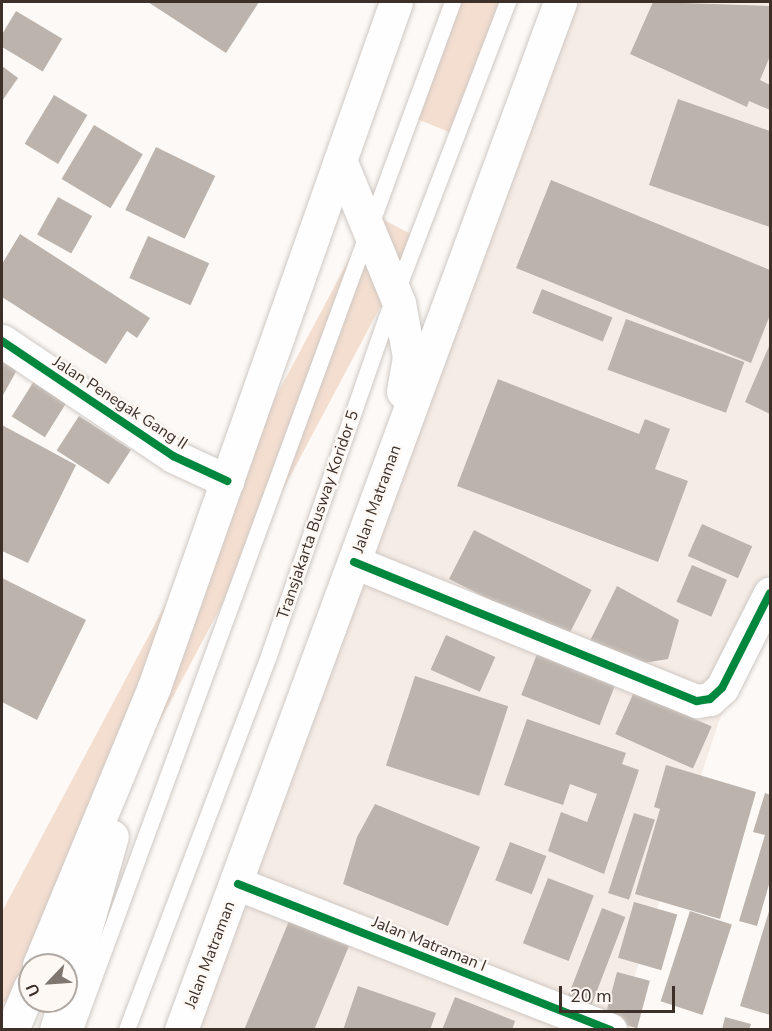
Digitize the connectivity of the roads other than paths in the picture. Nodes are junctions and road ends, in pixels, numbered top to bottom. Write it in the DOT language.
graph roads {
  1 [pos="396,2"];
  2 [pos="453,2"];
  3 [pos="508,2"];
  4 [pos="560,2"];
  5 [pos="340,160"];
  6 [pos="369,226"];
  7 [pos="396,294"];
  8 [pos="2,341"];
  9 [pos="227,481"];
  10 [pos="354,562"];
  11 [pos="771,593"];
  12 [pos="154,687"];
  13 [pos="238,884"];
  14 [pos="44,953"];
  15 [pos="78,953"];
  16 [pos="19,1013"];
  17 [pos="61,1013"];
  18 [pos="12,1029"];
  19 [pos="56,1029"];
  20 [pos="75,1029"];
  21 [pos="127,1029"];
  22 [pos="169,1029"];
  23 [pos="181,1029"];
  24 [pos="610,1029"];
  1 -- 5 [label="main road"];
  2 -- 6 [label="lane"];
  3 -- 7 [label="lane, Transjakarta Busway Koridor 5"];
  4 -- 10 [label="main road, Jalan Matraman"];
  5 -- 6 [label="main road, Jalan Matraman"];
  5 -- 9 [label="main road"];
  6 -- 7 [label="main road, Jalan Matraman"];
  6 -- 20 [label="lane"];
  7 -- 21 [label="lane, Transjakarta Busway Koridor 5"];
  7 -- 22 [label="main road, Jalan Matraman"];
  8 -- 9 [label="main road, Jalan Penegak Gang II"];
  9 -- 12 [label="main road"];
  10 -- 11 [label="main road"];
  10 -- 13 [label="main road, Jalan Matraman"];
  12 -- 14 [label="main road"];
  12 -- 15 [label="main road"];
  13 -- 23 [label="main road, Jalan Matraman"];
  13 -- 24 [label="main road, Jalan Matraman I"];
  16 -- 18 [label="main road"];
  17 -- 19 [label="main road"];
}
